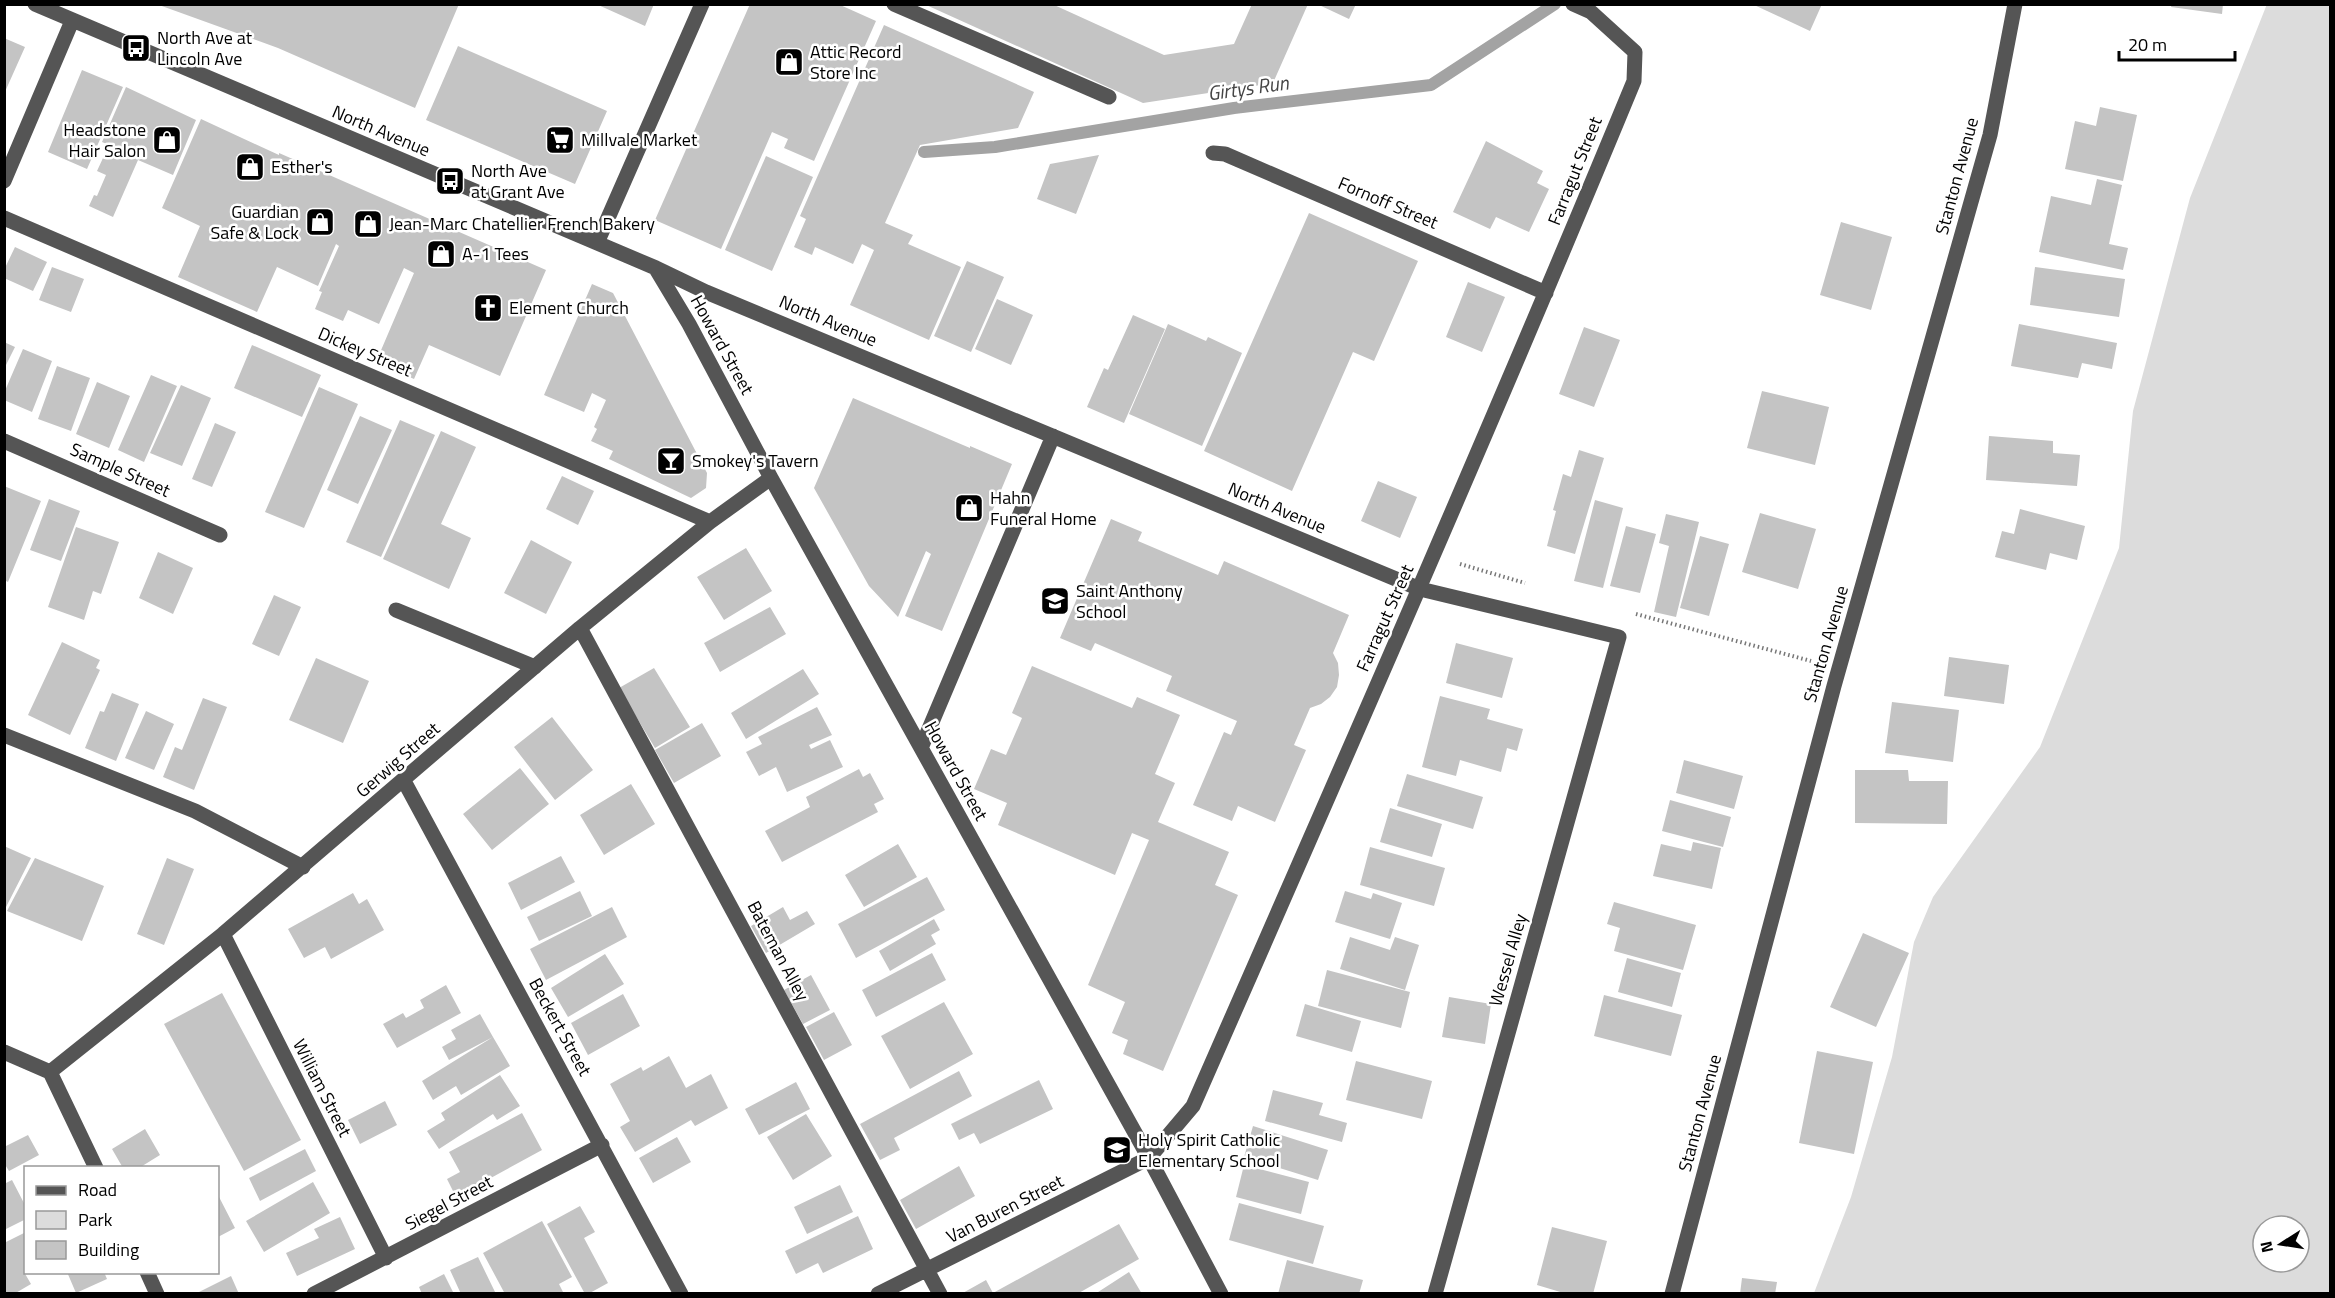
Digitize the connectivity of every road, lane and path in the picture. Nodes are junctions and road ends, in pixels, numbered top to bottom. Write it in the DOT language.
graph roads {
  1 [pos="35,4"];
  2 [pos="702,4"];
  3 [pos="894,4"];
  4 [pos="1573,4"];
  5 [pos="2015,4"];
  6 [pos="72,21"];
  7 [pos="1109,97"];
  8 [pos="1213,153"];
  9 [pos="4,181"];
  10 [pos="4,218"];
  11 [pos="597,243"];
  12 [pos="656,268"];
  13 [pos="1546,293"];
  14 [pos="1053,436"];
  15 [pos="4,441"];
  16 [pos="771,478"];
  17 [pos="710,522"];
  18 [pos="220,535"];
  19 [pos="1420,589"];
  20 [pos="396,610"];
  21 [pos="580,628"];
  22 [pos="1619,637"];
  23 [pos="535,667"];
  24 [pos="4,735"];
  25 [pos="921,748"];
  26 [pos="404,781"];
  27 [pos="303,867"];
  28 [pos="223,934"];
  29 [pos="4,1052"];
  30 [pos="50,1072"];
  31 [pos="602,1145"];
  32 [pos="1149,1158"];
  33 [pos="96,1166"];
  34 [pos="386,1258"];
  35 [pos="928,1270"];
  36 [pos="148,1274"];
  37 [pos="157,1293"];
  38 [pos="314,1293"];
  39 [pos="681,1293"];
  40 [pos="878,1293"];
  41 [pos="940,1293"];
  42 [pos="1221,1293"];
  43 [pos="1436,1293"];
  44 [pos="1672,1293"];
  1 -- 6 [label="street, North Avenue"];
  2 -- 11 [label="street"];
  3 -- 7 [label="street"];
  4 -- 13 [label="street, Farragut Street"];
  5 -- 44 [label="street, Stanton Avenue"];
  6 -- 9 [label="street"];
  6 -- 11 [label="street, North Avenue"];
  8 -- 13 [label="street, Fornoff Street"];
  10 -- 17 [label="street, Dickey Street"];
  11 -- 12 [label="street, North Avenue"];
  12 -- 14 [label="street, North Avenue"];
  12 -- 16 [label="street, Howard Street"];
  13 -- 19 [label="street, Farragut Street"];
  14 -- 19 [label="street, North Avenue"];
  14 -- 25 [label="street"];
  15 -- 18 [label="street, Sample Street"];
  16 -- 17 [label="street, Gerwig Street"];
  16 -- 25 [label="street, Howard Street"];
  17 -- 21 [label="street, Gerwig Street"];
  19 -- 22 [label="street, North Avenue"];
  19 -- 32 [label="street, Farragut Street"];
  20 -- 23 [label="street"];
  21 -- 23 [label="street, Gerwig Street"];
  21 -- 35 [label="street, Bateman Alley"];
  22 -- 43 [label="street, Wessel Alley"];
  23 -- 26 [label="street, Gerwig Street"];
  24 -- 27 [label="street"];
  25 -- 32 [label="street, Howard Street"];
  26 -- 27 [label="street, Gerwig Street"];
  26 -- 31 [label="street, Beckert Street"];
  27 -- 28 [label="street, Gerwig Street"];
  28 -- 30 [label="street, Gerwig Street"];
  28 -- 34 [label="street, William Street"];
  29 -- 30 [label="street"];
  30 -- 33 [label="street"];
  31 -- 34 [label="street, Siegel Street"];
  31 -- 39 [label="street, Beckert Street"];
  32 -- 35 [label="street, Van Buren Street"];
  32 -- 42 [label="street, Howard Street"];
  34 -- 38 [label="street, Siegel Street"];
  35 -- 40 [label="street, Van Buren Street"];
  35 -- 41 [label="street, Bateman Alley"];
  36 -- 37 [label="street"];
}
